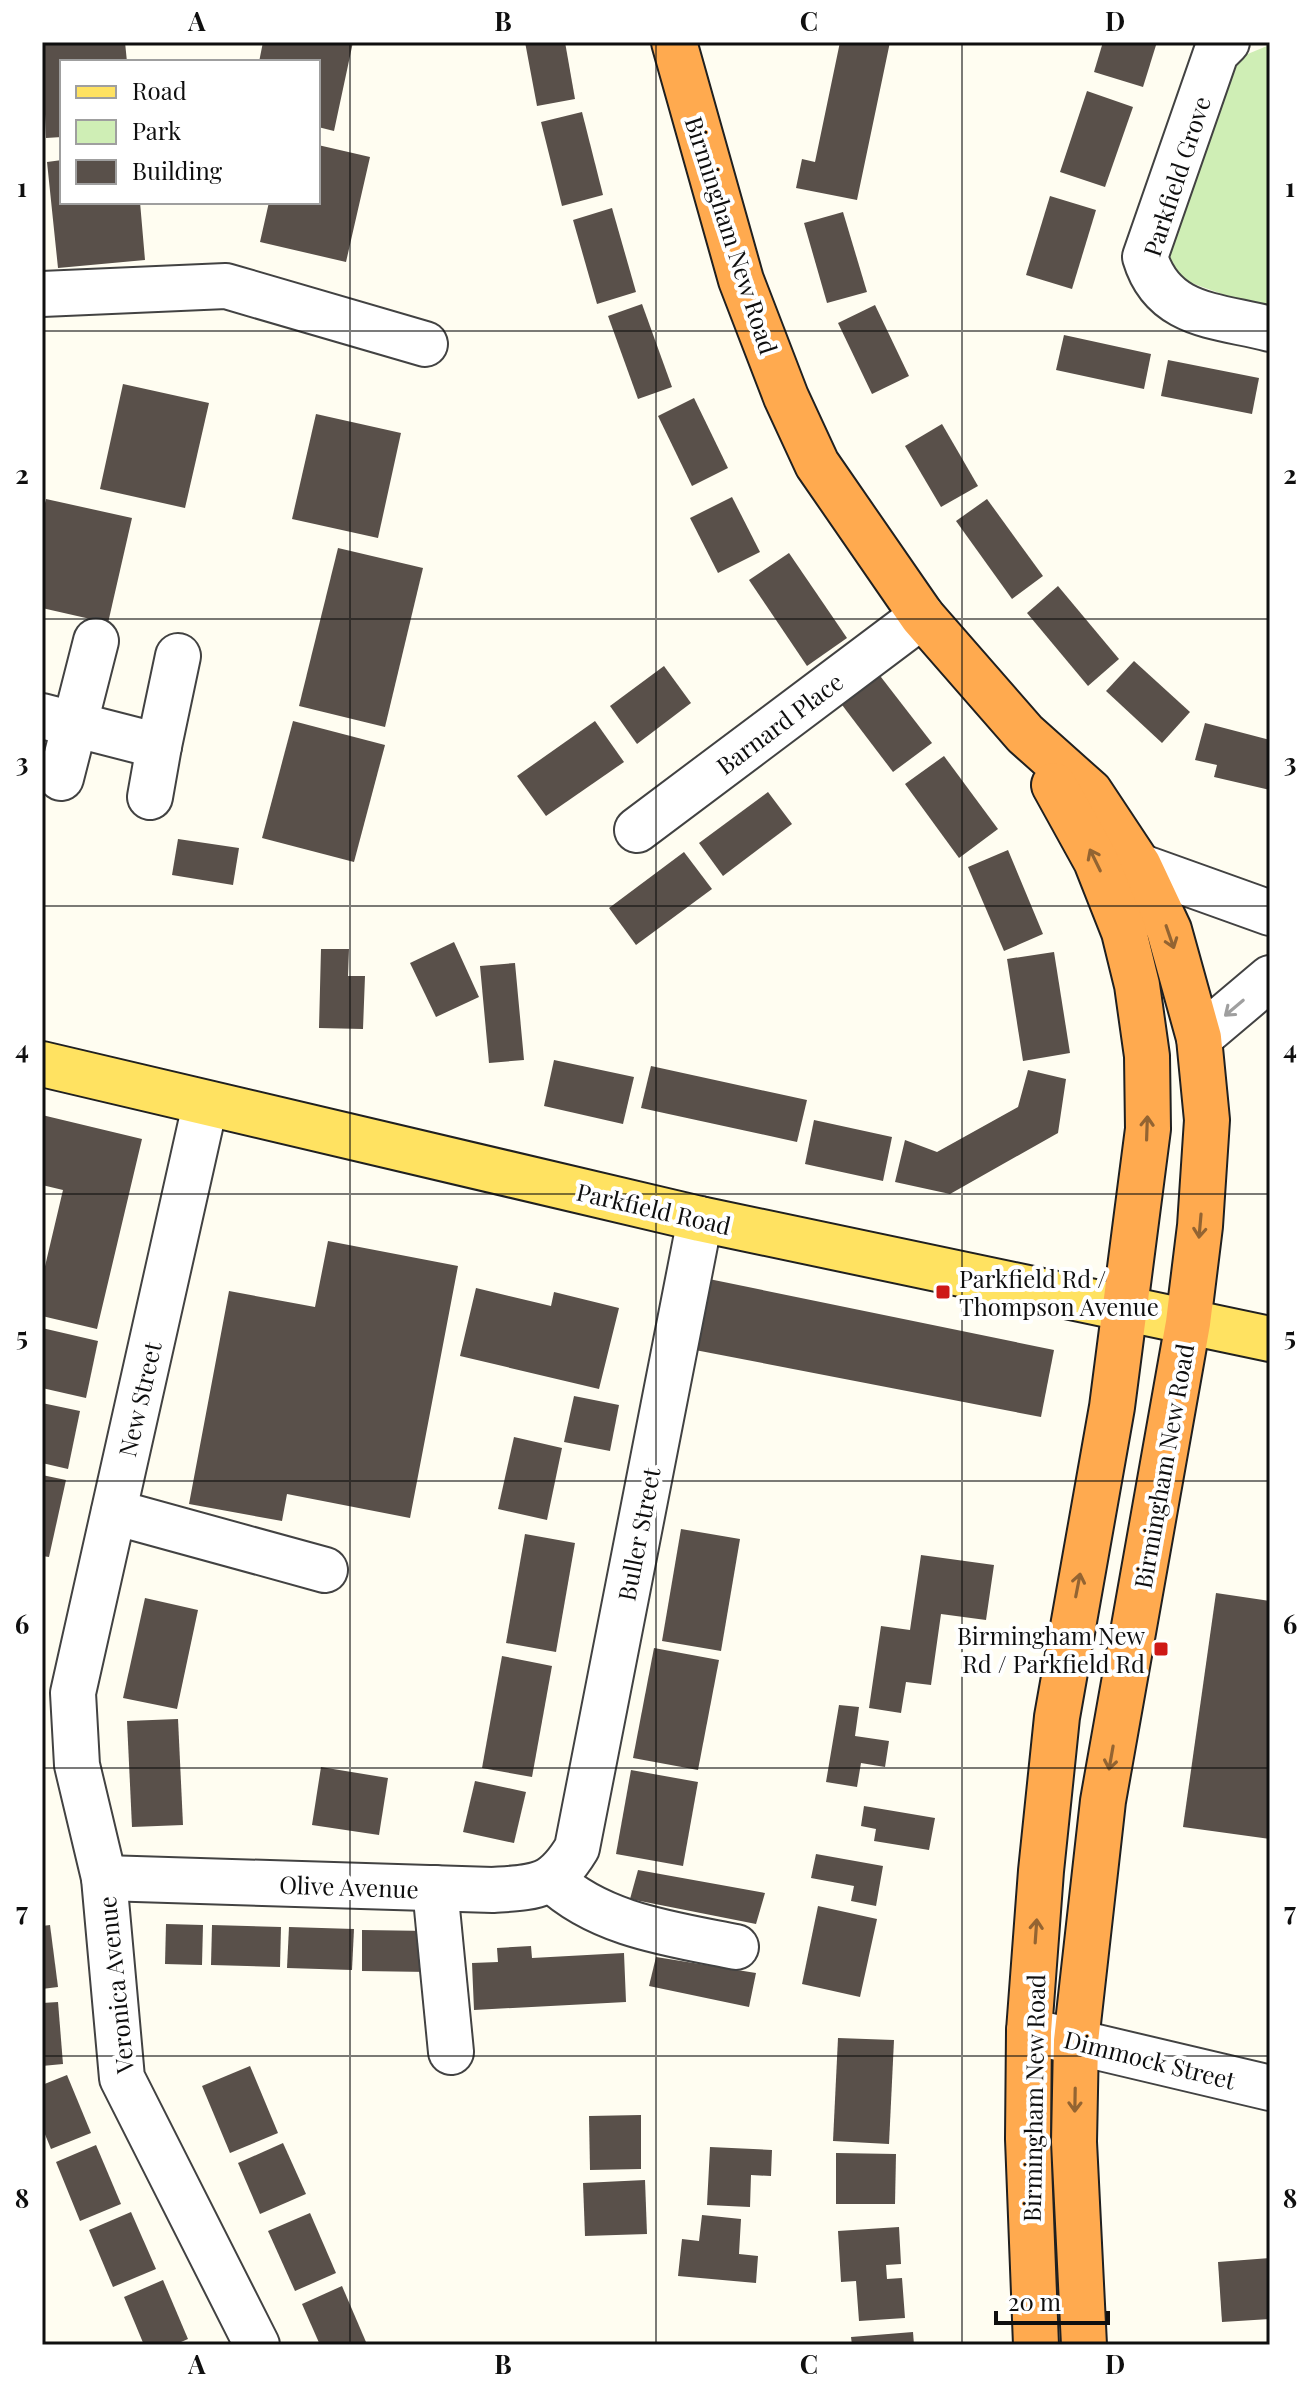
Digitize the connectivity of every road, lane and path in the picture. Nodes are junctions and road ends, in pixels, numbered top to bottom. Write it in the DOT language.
graph roads {
  1 [pos="674,42"];
  2 [pos="1227,42"];
  3 [pos="42,294"];
  4 [pos="1270,329"];
  5 [pos="425,344"];
  6 [pos="922,616"];
  7 [pos="96,641"];
  8 [pos="178,656"];
  9 [pos="58,720"];
  10 [pos="1025,734"];
  11 [pos="159,746"];
  12 [pos="61,778"];
  13 [pos="150,797"];
  14 [pos="637,830"];
  15 [pos="1139,866"];
  16 [pos="1270,913"];
  17 [pos="1270,978"];
  18 [pos="1199,1038"];
  19 [pos="42,1064"];
  20 [pos="205,1105"];
  21 [pos="700,1219"];
  22 [pos="1124,1309"];
  23 [pos="1188,1323"];
  24 [pos="1270,1339"];
  25 [pos="114,1512"];
  26 [pos="325,1570"];
  27 [pos="1061,1685"];
  28 [pos="1123,1692"];
  29 [pos="57,1697"];
  30 [pos="564,1864"];
  31 [pos="104,1878"];
  32 [pos="435,1888"];
  33 [pos="736,1947"];
  34 [pos="1029,2031"];
  35 [pos="1076,2041"];
  36 [pos="451,2052"];
  37 [pos="1270,2088"];
  38 [pos="257,2345"];
  39 [pos="1036,2345"];
  40 [pos="1084,2345"];
  1 -- 6 [label="highway, Birmingham New Road"];
  2 -- 4 [label="street, Parkfield Grove"];
  3 -- 5 [label="street"];
  6 -- 10 [label="highway, Birmingham New Road"];
  6 -- 14 [label="street, Barnard Place"];
  7 -- 9 [label="street"];
  8 -- 11 [label="street"];
  9 -- 11 [label="street"];
  9 -- 12 [label="street"];
  10 -- 15 [label="highway, Birmingham New Road"];
  22 -- 10 [label="highway, Birmingham New Road, one-way"];
  11 -- 13 [label="street"];
  15 -- 16 [label="street"];
  15 -- 18 [label="highway, Birmingham New Road, one-way"];
  17 -- 18 [label="street, one-way"];
  18 -- 23 [label="highway, Birmingham New Road, one-way"];
  19 -- 20 [label="main road, Parkfield Road"];
  20 -- 21 [label="main road, Parkfield Road"];
  20 -- 25 [label="street, New Street"];
  21 -- 22 [label="main road, Parkfield Road"];
  21 -- 30 [label="street, Buller Street"];
  22 -- 23 [label="main road, Parkfield Road"];
  27 -- 22 [label="highway, Birmingham New Road, one-way"];
  23 -- 24 [label="main road, Parkfield Road"];
  23 -- 28 [label="highway, Birmingham New Road"];
  25 -- 26 [label="street"];
  25 -- 29 [label="street, New Street"];
  27 -- 28 [label="highway"];
  34 -- 27 [label="highway, Birmingham New Road, one-way"];
  28 -- 35 [label="highway, Birmingham New Road, one-way"];
  29 -- 31 [label="street, Veronica Avenue"];
  30 -- 32 [label="street, Olive Avenue"];
  30 -- 33 [label="street"];
  31 -- 32 [label="street, Olive Avenue"];
  31 -- 38 [label="street, Veronica Avenue"];
  32 -- 36 [label="street"];
  34 -- 35 [label="street, Dimmock Street"];
  34 -- 39 [label="highway, Birmingham New Road"];
  35 -- 37 [label="street, Dimmock Street"];
  35 -- 40 [label="highway, Birmingham New Road, one-way"];
}
